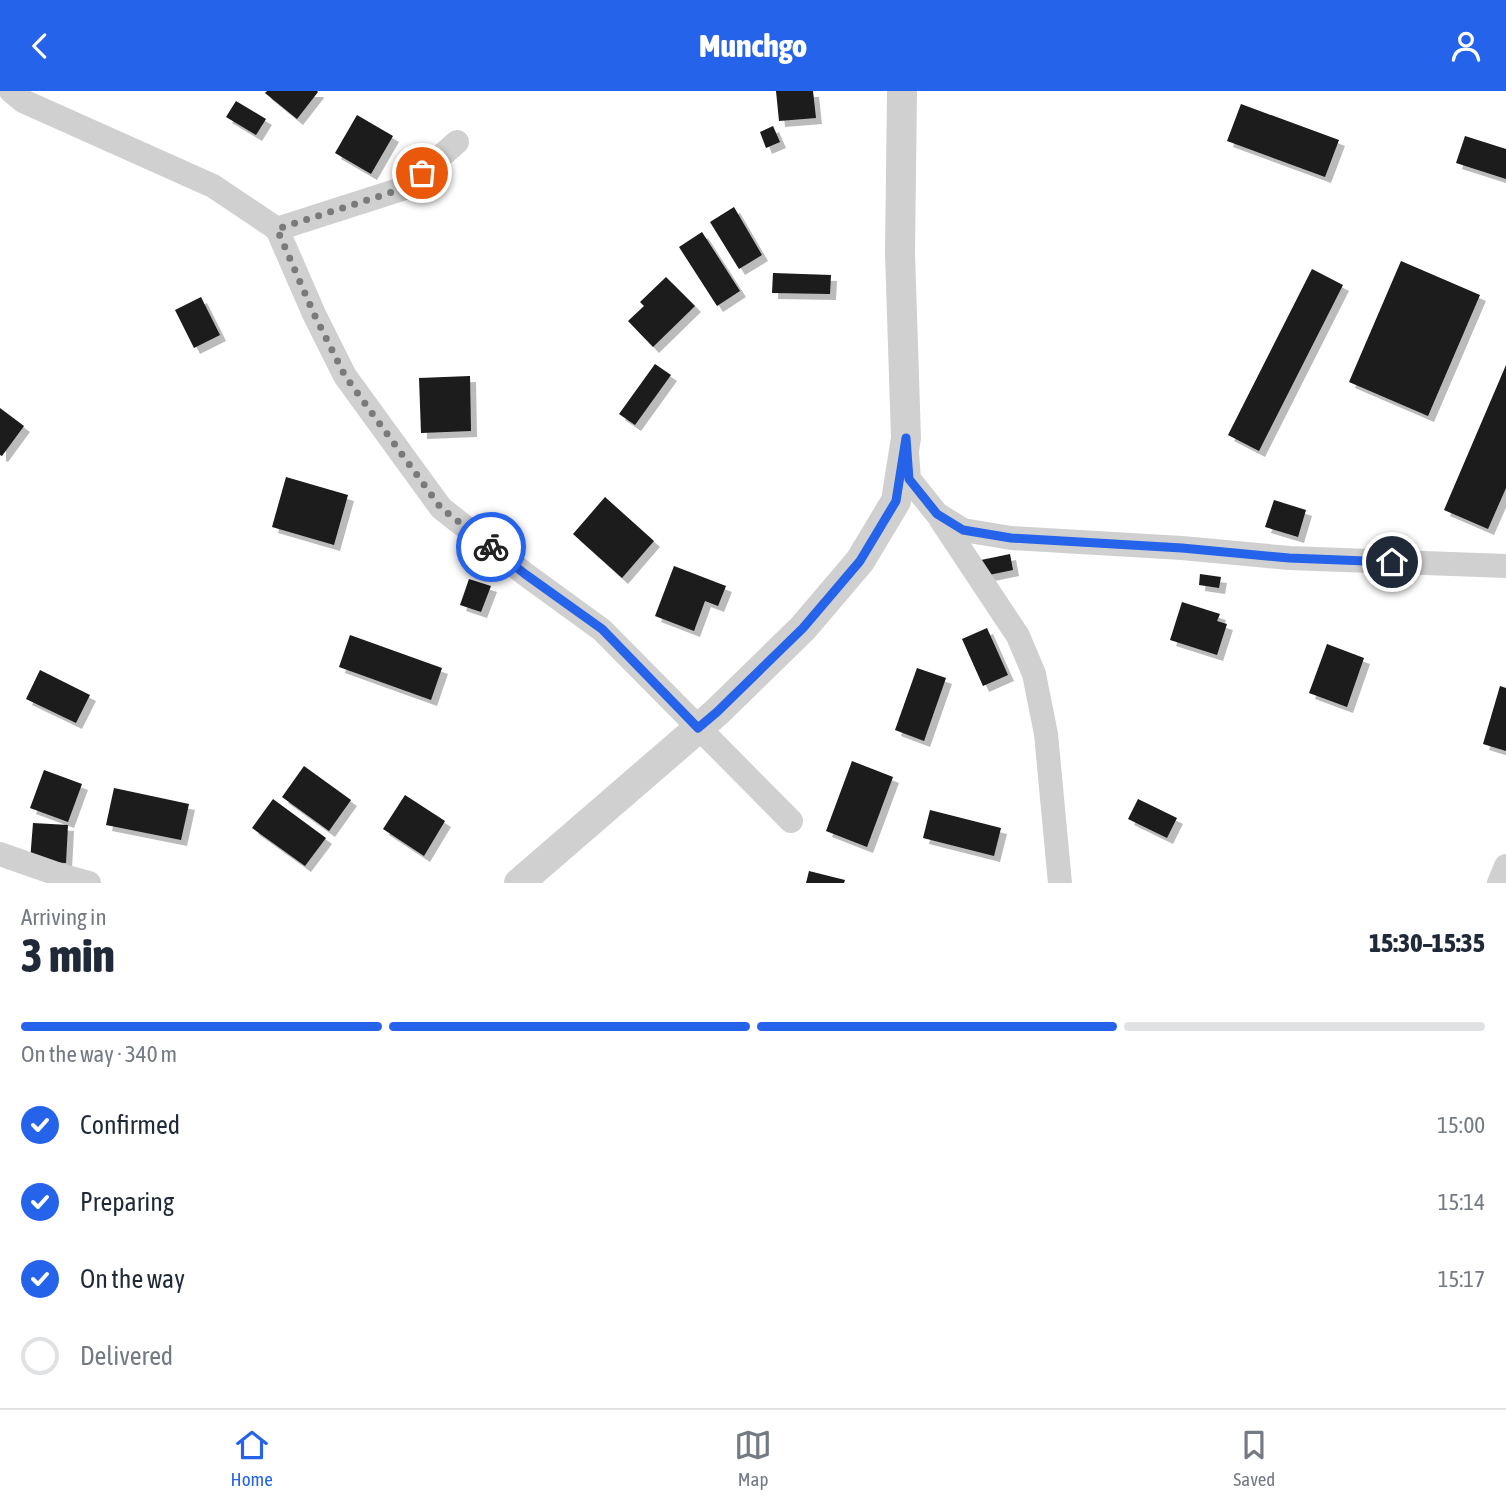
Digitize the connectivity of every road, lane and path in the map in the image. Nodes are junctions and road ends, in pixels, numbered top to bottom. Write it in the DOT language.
graph roads {
  1 [pos="11,91"];
  2 [pos="902,91"];
  3 [pos="457,142"];
  4 [pos="277,229"];
  5 [pos="906,438"];
  6 [pos="937,514"];
  7 [pos="1506,566"];
  8 [pos="698,728"];
  9 [pos="791,821"];
  10 [pos="0,854"];
  11 [pos="1506,866"];
  12 [pos="89,883"];
  13 [pos="519,883"];
  14 [pos="1060,883"];
  15 [pos="1499,883"];
  1 -- 4 [label="street"];
  2 -- 5 [label="street"];
  3 -- 4 [label="street"];
  4 -- 8 [label="street"];
  5 -- 6 [label="street"];
  5 -- 8 [label="street"];
  6 -- 7 [label="street"];
  6 -- 14 [label="street"];
  8 -- 9 [label="street"];
  8 -- 13 [label="street"];
  10 -- 12 [label="street"];
  11 -- 15 [label="street"];
}
